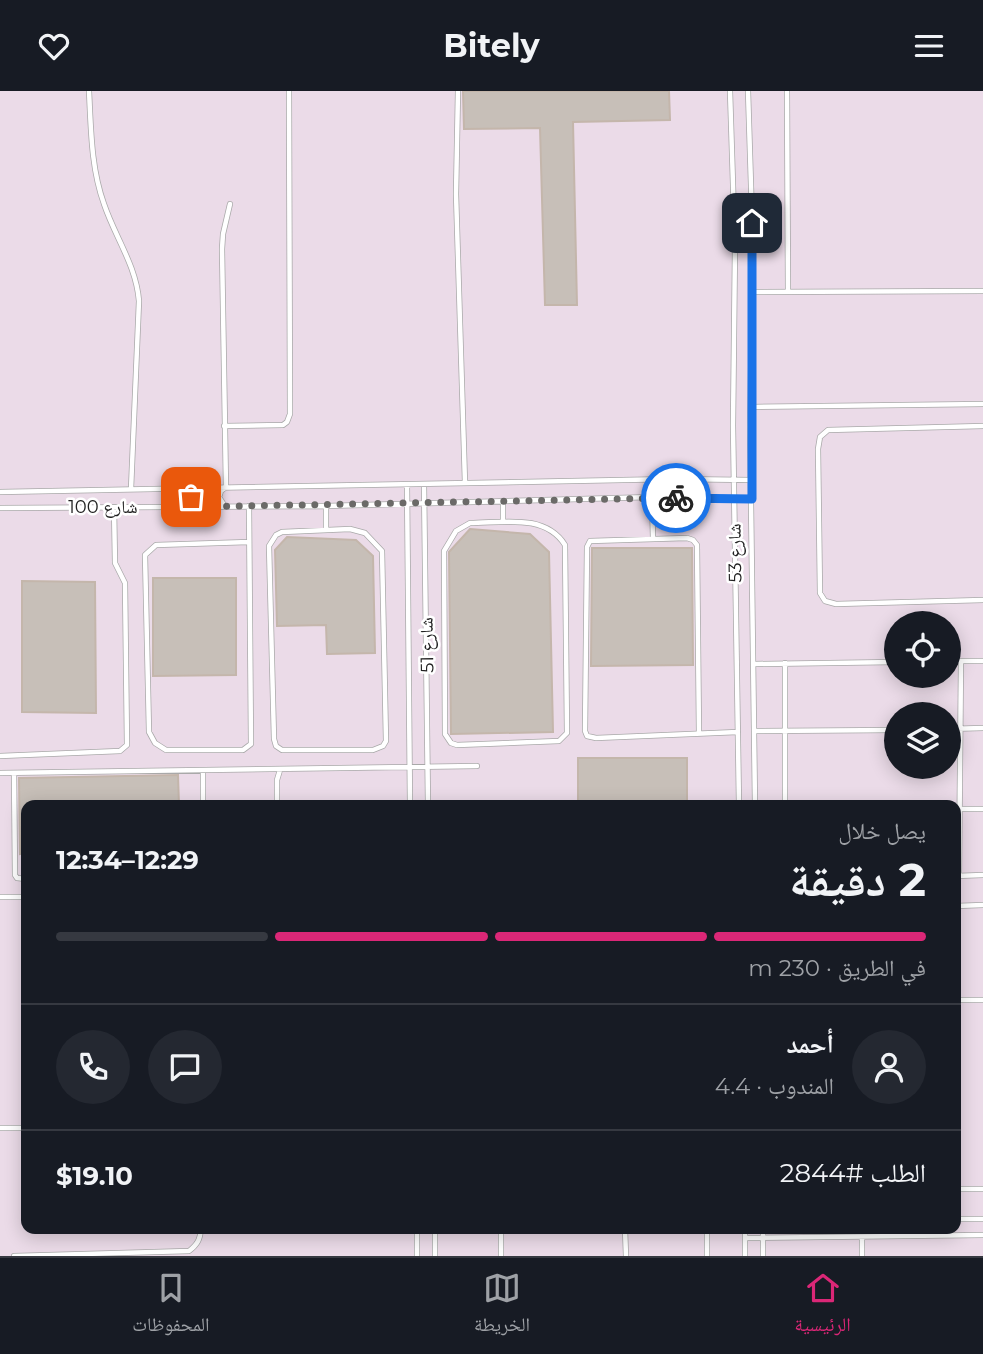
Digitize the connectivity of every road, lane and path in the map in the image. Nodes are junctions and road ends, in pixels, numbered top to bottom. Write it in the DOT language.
graph roads {
  1 [pos="89,91"];
  2 [pos="289,91"];
  3 [pos="458,91"];
  4 [pos="730,91"];
  5 [pos="747,91"];
  6 [pos="787,91"];
  7 [pos="230,204"];
  8 [pos="983,291"];
  9 [pos="752,292"];
  10 [pos="788,292"];
  11 [pos="983,404"];
  12 [pos="751,407"];
  13 [pos="224,426"];
  14 [pos="983,426"];
  15 [pos="751,480"];
  16 [pos="734,481"];
  17 [pos="464,483"];
  18 [pos="424,484"];
  19 [pos="407,485"];
  20 [pos="187,488"];
  21 [pos="226,488"];
  22 [pos="131,489"];
  23 [pos="0,492"];
  24 [pos="652,498"];
  25 [pos="735,499"];
  26 [pos="752,499"];
  27 [pos="503,502"];
  28 [pos="408,504"];
  29 [pos="425,504"];
  30 [pos="227,506"];
  31 [pos="249,506"];
  32 [pos="326,506"];
  33 [pos="114,507"];
  34 [pos="187,507"];
  35 [pos="0,508"];
  36 [pos="503,523"];
  37 [pos="326,530"];
  38 [pos="653,539"];
  39 [pos="249,542"];
  40 [pos="983,600"];
  41 [pos="961,661"];
  42 [pos="983,661"];
  43 [pos="884,662"];
  44 [pos="785,663"];
  45 [pos="755,664"];
  46 [pos="961,729"];
  47 [pos="983,729"];
  48 [pos="884,730"];
  49 [pos="738,731"];
  50 [pos="755,731"];
  51 [pos="785,731"];
  52 [pos="699,734"];
  53 [pos="0,756"];
  54 [pos="410,766"];
  55 [pos="428,766"];
  56 [pos="477,766"];
  57 [pos="281,769"];
  58 [pos="203,771"];
  59 [pos="0,773"];
  60 [pos="14,773"];
  61 [pos="959,779"];
  62 [pos="203,800"];
  63 [pos="277,800"];
  64 [pos="411,800"];
  65 [pos="428,800"];
  66 [pos="739,800"];
  67 [pos="755,800"];
  68 [pos="785,800"];
  69 [pos="958,800"];
  70 [pos="961,809"];
  71 [pos="983,809"];
  72 [pos="983,875"];
  73 [pos="961,876"];
  74 [pos="21,878"];
  75 [pos="0,897"];
  76 [pos="21,897"];
  77 [pos="961,905"];
  78 [pos="983,905"];
  79 [pos="961,1000"];
  80 [pos="983,1000"];
  81 [pos="0,1128"];
  82 [pos="21,1128"];
  83 [pos="961,1189"];
  84 [pos="983,1189"];
  85 [pos="961,1219"];
  86 [pos="983,1219"];
  87 [pos="200,1234"];
  88 [pos="417,1234"];
  89 [pos="435,1234"];
  90 [pos="501,1234"];
  91 [pos="625,1234"];
  92 [pos="707,1234"];
  93 [pos="745,1234"];
  94 [pos="763,1234"];
  95 [pos="983,1235"];
  96 [pos="862,1237"];
  97 [pos="745,1238"];
  98 [pos="763,1238"];
  99 [pos="14,1256"];
  100 [pos="417,1256"];
  101 [pos="435,1256"];
  102 [pos="501,1256"];
  103 [pos="626,1256"];
  104 [pos="707,1256"];
  105 [pos="745,1256"];
  106 [pos="763,1256"];
  107 [pos="862,1256"];
  1 -- 22 [label="lane"];
  2 -- 13 [label="lane"];
  3 -- 17 [label="lane"];
  4 -- 16 [label="lane, شارع 53"];
  5 -- 9 [label="lane, شارع 53"];
  6 -- 10 [label="lane"];
  7 -- 13 [label="lane"];
  8 -- 10 [label="lane"];
  9 -- 10 [label="lane"];
  9 -- 12 [label="lane, شارع 53"];
  11 -- 12 [label="lane"];
  12 -- 15 [label="lane, شارع 53"];
  13 -- 21 [label="lane"];
  14 -- 40 [label="lane"];
  15 -- 16 [label="lane, شارع 100"];
  15 -- 26 [label="lane, شارع 53"];
  16 -- 17 [label="lane, شارع 100"];
  16 -- 25 [label="lane, شارع 53"];
  17 -- 18 [label="lane, شارع 100"];
  18 -- 19 [label="lane, شارع 100"];
  18 -- 29 [label="lane, شارع 51"];
  19 -- 21 [label="lane, شارع 100"];
  19 -- 28 [label="lane, شارع 51"];
  20 -- 21 [label="lane, شارع 100"];
  20 -- 22 [label="lane, شارع 100"];
  20 -- 34 [label="lane"];
  21 -- 30 [label="lane"];
  22 -- 23 [label="lane, شارع 100"];
  24 -- 25 [label="lane, شارع 100"];
  24 -- 27 [label="lane, شارع 100"];
  24 -- 38 [label="lane"];
  25 -- 26 [label="lane, شارع 100"];
  25 -- 49 [label="lane, شارع 53"];
  26 -- 45 [label="lane, شارع 53"];
  27 -- 29 [label="lane, شارع 100"];
  27 -- 36 [label="lane"];
  28 -- 29 [label="lane, شارع 100"];
  28 -- 32 [label="lane, شارع 100"];
  28 -- 54 [label="lane, شارع 51"];
  29 -- 55 [label="lane, شارع 51"];
  30 -- 31 [label="lane, شارع 100"];
  30 -- 34 [label="lane, شارع 100"];
  31 -- 32 [label="lane, شارع 100"];
  31 -- 39 [label="lane"];
  32 -- 37 [label="lane"];
  33 -- 34 [label="lane, شارع 100"];
  33 -- 35 [label="lane, شارع 100"];
  33 -- 53 [label="lane"];
  36 -- 36 [label="lane"];
  37 -- 37 [label="lane"];
  38 -- 52 [label="lane"];
  38 -- 52 [label="lane"];
  39 -- 39 [label="lane"];
  41 -- 42 [label="lane"];
  43 -- 44 [label="lane"];
  44 -- 45 [label="lane"];
  44 -- 51 [label="lane"];
  45 -- 50 [label="lane, شارع 53"];
  46 -- 47 [label="lane"];
  48 -- 51 [label="lane"];
  49 -- 52 [label="lane"];
  49 -- 66 [label="lane, شارع 53"];
  50 -- 51 [label="lane"];
  50 -- 67 [label="lane, شارع 53"];
  51 -- 68 [label="lane"];
  54 -- 55 [label="lane"];
  54 -- 57 [label="lane"];
  54 -- 64 [label="lane, شارع 51"];
  55 -- 56 [label="lane"];
  55 -- 65 [label="lane, شارع 51"];
  57 -- 58 [label="lane"];
  57 -- 63 [label="lane"];
  58 -- 60 [label="lane"];
  58 -- 62 [label="lane"];
  59 -- 60 [label="lane"];
  60 -- 74 [label="lane"];
  61 -- 69 [label="lane"];
  70 -- 71 [label="lane"];
  72 -- 73 [label="lane"];
  75 -- 76 [label="lane"];
  77 -- 78 [label="lane"];
  79 -- 80 [label="lane"];
  81 -- 82 [label="lane"];
  83 -- 84 [label="lane"];
  85 -- 86 [label="lane"];
  87 -- 99 [label="lane"];
  88 -- 100 [label="lane"];
  89 -- 101 [label="lane"];
  90 -- 102 [label="lane"];
  91 -- 103 [label="lane"];
  92 -- 104 [label="lane"];
  93 -- 97 [label="lane"];
  94 -- 98 [label="lane"];
  95 -- 96 [label="lane"];
  96 -- 98 [label="lane"];
  96 -- 107 [label="lane"];
  97 -- 98 [label="lane"];
  97 -- 105 [label="lane"];
  98 -- 106 [label="lane"];
}
